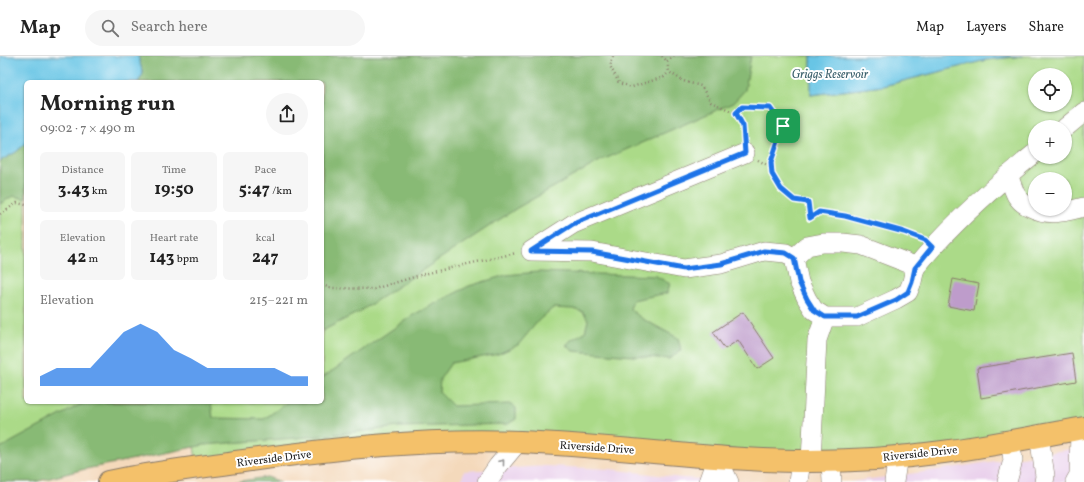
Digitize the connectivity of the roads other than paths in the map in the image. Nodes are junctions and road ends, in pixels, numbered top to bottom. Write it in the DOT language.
graph roads {
  1 [pos="1084,112"];
  2 [pos="1072,122"];
  3 [pos="745,153"];
  4 [pos="1028,159"];
  5 [pos="1008,175"];
  6 [pos="1084,207"];
  7 [pos="794,258"];
  8 [pos="915,268"];
  9 [pos="825,317"];
  10 [pos="1082,428"];
  11 [pos="1038,436"];
  12 [pos="1010,440"];
  13 [pos="518,442"];
  14 [pos="898,456"];
  15 [pos="717,457"];
  16 [pos="814,461"];
  17 [pos="1079,478"];
  18 [pos="109,482"];
  19 [pos="487,482"];
  20 [pos="708,482"];
  21 [pos="729,482"];
  22 [pos="798,482"];
  23 [pos="832,482"];
  24 [pos="894,482"];
  25 [pos="1007,482"];
  26 [pos="1044,482"];
  1 -- 2 [label="street"];
  3 -- 7 [label="street"];
  4 -- 5 [label="street"];
  5 -- 6 [label="street"];
  5 -- 8 [label="street"];
  7 -- 8 [label="street"];
  7 -- 9 [label="street"];
  8 -- 9 [label="street"];
  9 -- 16 [label="street"];
  10 -- 11 [label="main road, Riverside Drive"];
  10 -- 17 [label="street"];
  11 -- 12 [label="main road, Riverside Drive"];
  11 -- 26 [label="street"];
  12 -- 14 [label="main road, Riverside Drive"];
  12 -- 25 [label="street"];
  13 -- 15 [label="main road, Riverside Drive"];
  13 -- 18 [label="main road, Riverside Drive"];
  19 -- 13 [label="street, one-way"];
  14 -- 16 [label="main road, Riverside Drive"];
  14 -- 24 [label="street"];
  15 -- 16 [label="main road, Riverside Drive"];
  15 -- 20 [label="street"];
  15 -- 21 [label="street"];
  16 -- 22 [label="street"];
  16 -- 23 [label="street"];
}
